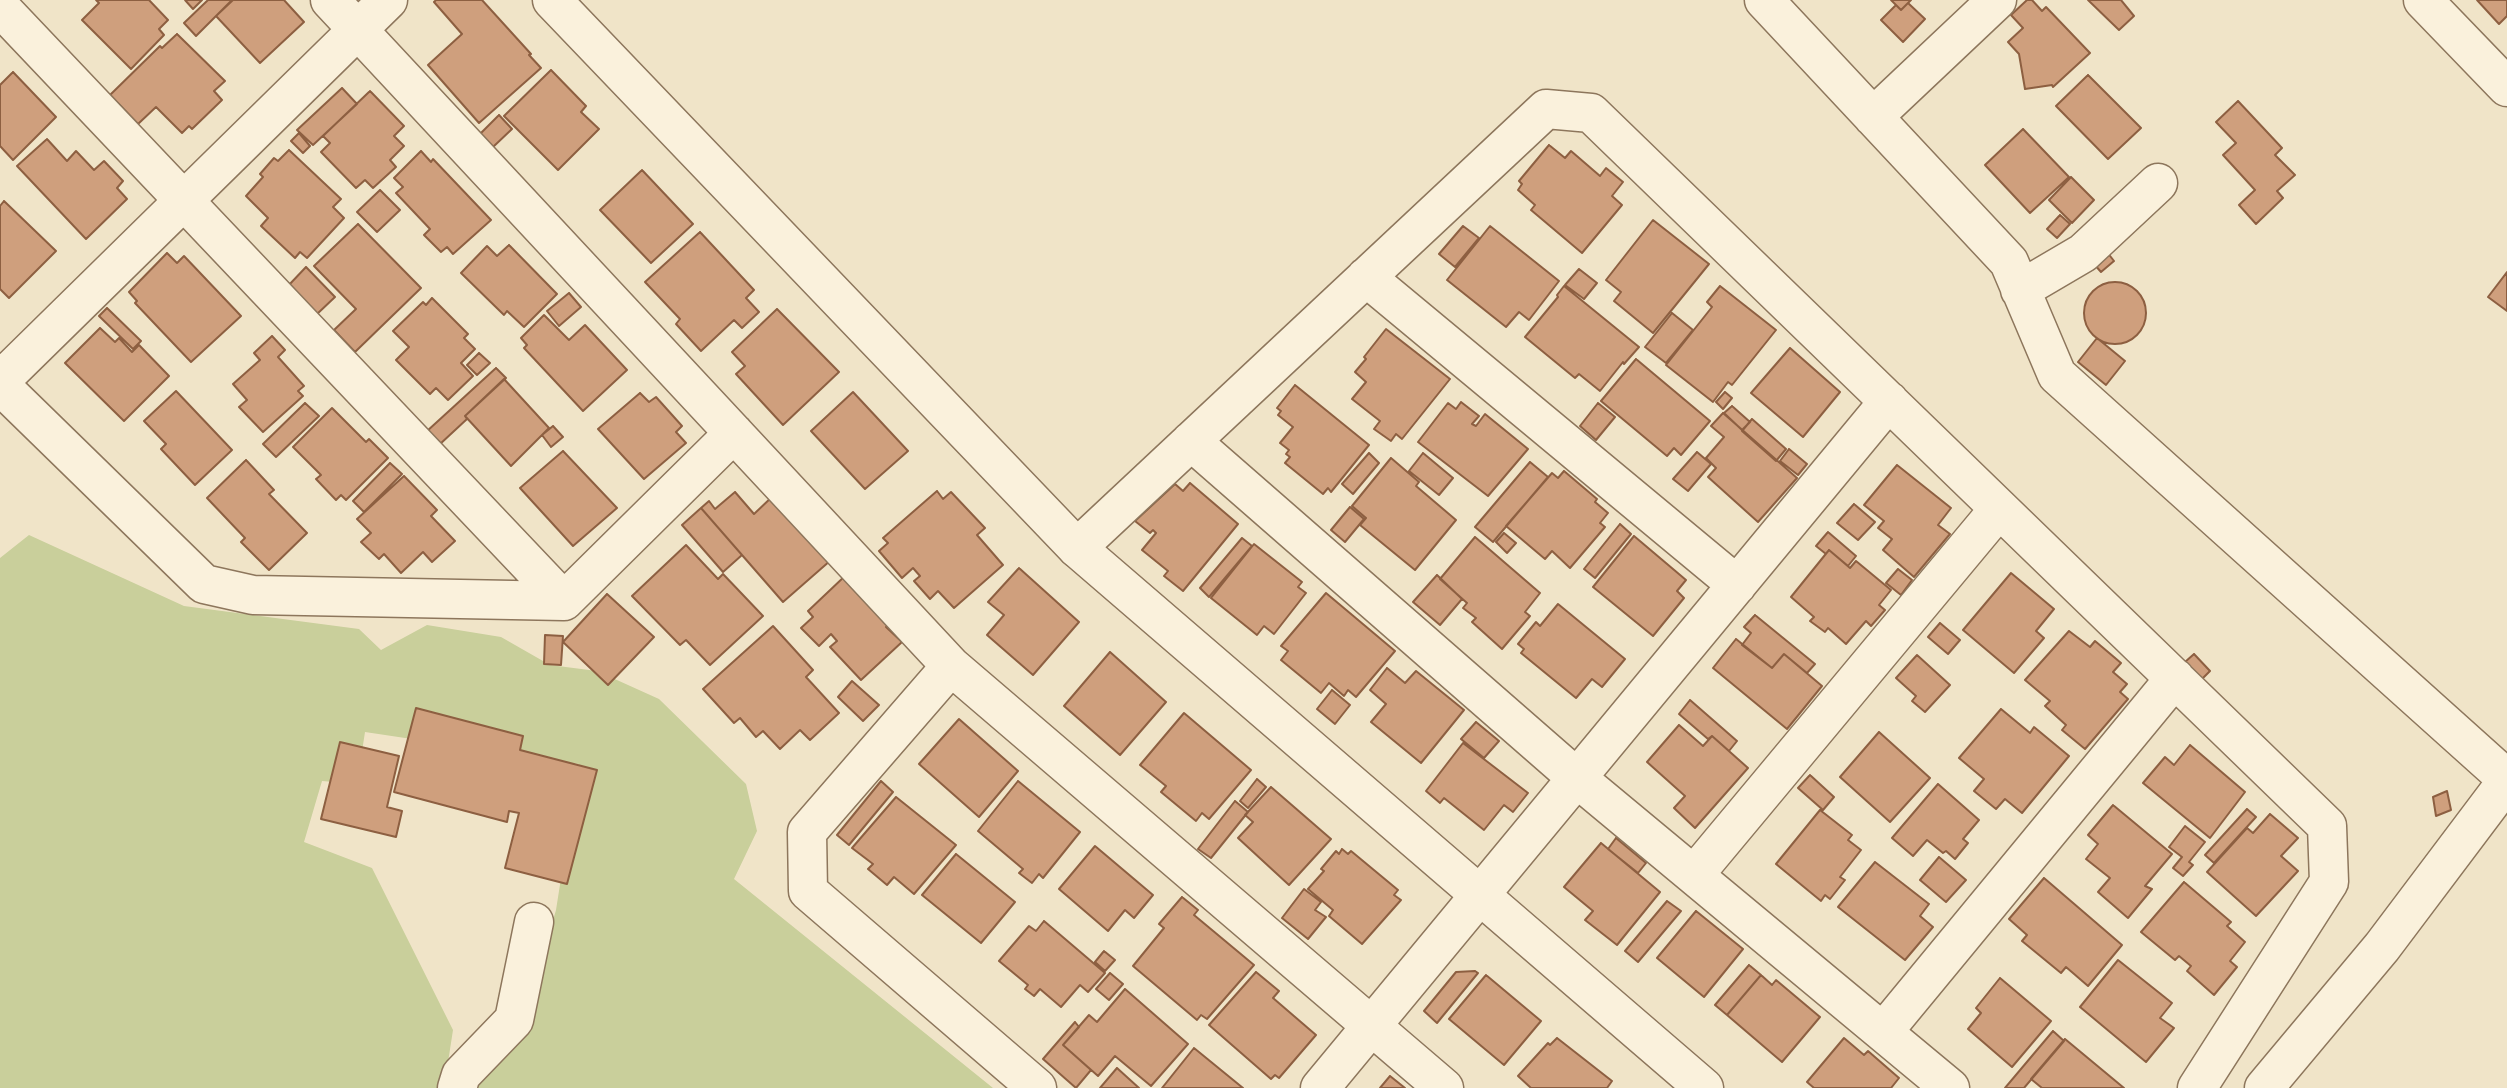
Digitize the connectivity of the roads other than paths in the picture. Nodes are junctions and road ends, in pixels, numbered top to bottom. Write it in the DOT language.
graph roads {
  1 [pos="330,0"];
  2 [pos="388,0"];
  3 [pos="552,0"];
  4 [pos="1764,0"];
  5 [pos="1997,0"];
  6 [pos="2423,0"];
  7 [pos="0,7"];
  8 [pos="358,29"];
  9 [pos="2507,87"];
  10 [pos="1872,117"];
  11 [pos="2158,183"];
  12 [pos="183,201"];
  13 [pos="1366,277"];
  14 [pos="2020,290"];
  15 [pos="0,383"];
  16 [pos="1889,401"];
  17 [pos="734,433"];
  18 [pos="1191,441"];
  19 [pos="1999,509"];
  20 [pos="1077,548"];
  21 [pos="1737,585"];
  22 [pos="564,601"];
  23 [pos="951,666"];
  24 [pos="2175,678"];
  25 [pos="1578,779"];
  26 [pos="2507,780"];
  27 [pos="1694,875"];
  28 [pos="1481,896"];
  29 [pos="534,922"];
  30 [pos="1372,1026"];
  31 [pos="1883,1032"];
  32 [pos="457,1088"];
  33 [pos="1037,1088"];
  34 [pos="1320,1088"];
  35 [pos="1444,1088"];
  36 [pos="1704,1088"];
  37 [pos="1950,1088"];
  38 [pos="2197,1088"];
  39 [pos="2264,1088"];
  1 -- 8 [label="street"];
  2 -- 8 [label="street"];
  3 -- 20 [label="street"];
  4 -- 10 [label="street"];
  5 -- 10 [label="street"];
  6 -- 9 [label="street"];
  7 -- 12 [label="street"];
  8 -- 12 [label="street"];
  8 -- 17 [label="street"];
  10 -- 14 [label="street"];
  11 -- 14 [label="street"];
  12 -- 15 [label="street"];
  12 -- 22 [label="street"];
  13 -- 16 [label="street"];
  13 -- 18 [label="street"];
  13 -- 21 [label="street"];
  14 -- 26 [label="street"];
  15 -- 22 [label="street"];
  16 -- 19 [label="street"];
  16 -- 21 [label="street"];
  17 -- 22 [label="street"];
  17 -- 23 [label="street"];
  18 -- 20 [label="street"];
  18 -- 25 [label="street"];
  19 -- 24 [label="street"];
  19 -- 27 [label="street"];
  20 -- 28 [label="street"];
  21 -- 25 [label="street"];
  23 -- 30 [label="street"];
  23 -- 33 [label="street"];
  24 -- 31 [label="street"];
  24 -- 38 [label="street"];
  25 -- 27 [label="street"];
  25 -- 28 [label="street"];
  26 -- 39 [label="street"];
  27 -- 31 [label="street"];
  28 -- 30 [label="street"];
  28 -- 36 [label="street"];
  29 -- 32 [label="street"];
  30 -- 34 [label="street"];
  30 -- 35 [label="street"];
  31 -- 37 [label="street"];
}
